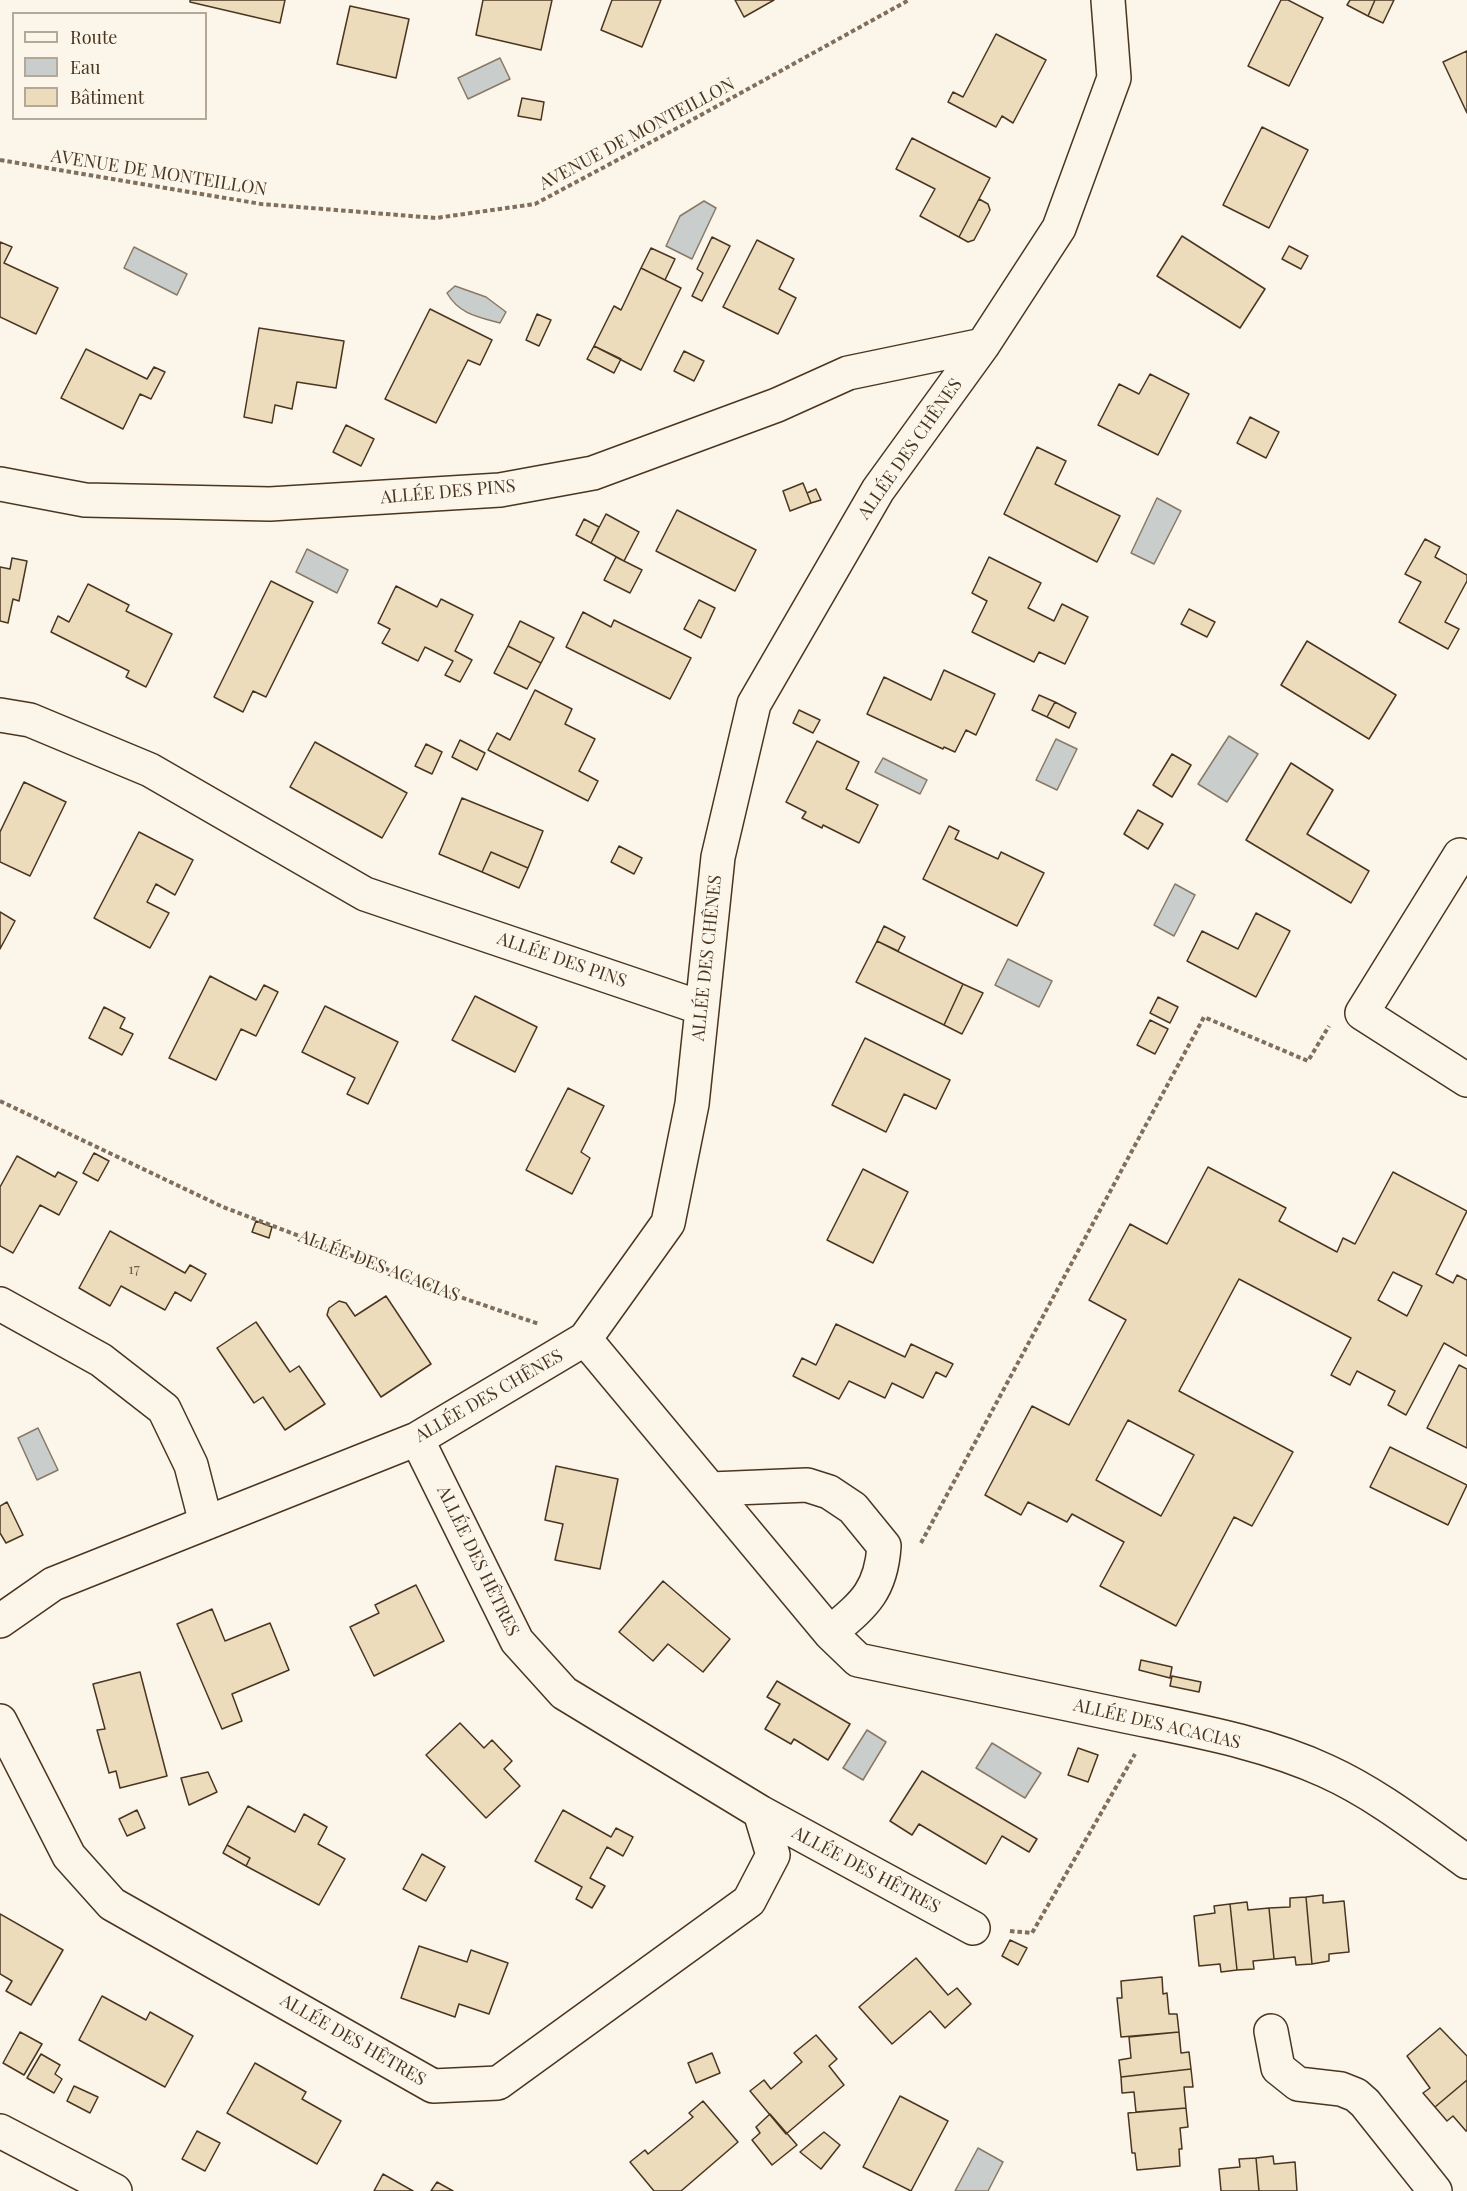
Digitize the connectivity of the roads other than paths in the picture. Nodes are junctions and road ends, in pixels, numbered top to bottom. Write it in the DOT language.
graph roads {
  1 [pos="1108,0"];
  2 [pos="983,345"];
  3 [pos="0,484"];
  4 [pos="0,715"];
  5 [pos="1465,853"];
  6 [pos="702,1008"];
  7 [pos="1467,1080"];
  8 [pos="0,1304"];
  9 [pos="585,1339"];
  10 [pos="417,1439"];
  11 [pos="711,1489"];
  12 [pos="206,1523"];
  13 [pos="0,1621"];
  14 [pos="830,1633"];
  15 [pos="0,1721"];
  16 [pos="760,1812"];
  17 [pos="1467,1862"];
  18 [pos="973,1928"];
  19 [pos="1271,2031"];
  20 [pos="0,2131"];
  21 [pos="115,2191"];
  22 [pos="1435,2191"];
  1 -- 2 [label="street, ALLÉE DES CHÊNES"];
  2 -- 3 [label="street, ALLÉE DES PINS"];
  2 -- 6 [label="street, ALLÉE DES CHÊNES"];
  4 -- 6 [label="street, ALLÉE DES PINS"];
  5 -- 7 [label="street"];
  6 -- 9 [label="street, ALLÉE DES CHÊNES"];
  8 -- 12 [label="street"];
  9 -- 10 [label="street, ALLÉE DES CHÊNES"];
  9 -- 11 [label="street, ALLÉE DES ACACIAS"];
  10 -- 12 [label="street, ALLÉE DES CHÊNES"];
  10 -- 16 [label="street, ALLÉE DES HÊTRES"];
  11 -- 14 [label="street, ALLÉE DES ACACIAS"];
  11 -- 14 [label="street"];
  12 -- 13 [label="street, ALLÉE DES CHÊNES"];
  14 -- 17 [label="street, ALLÉE DES ACACIAS"];
  15 -- 16 [label="street, ALLÉE DES HÊTRES"];
  16 -- 18 [label="street, ALLÉE DES HÊTRES"];
  19 -- 22 [label="street"];
  20 -- 21 [label="street"];
}
